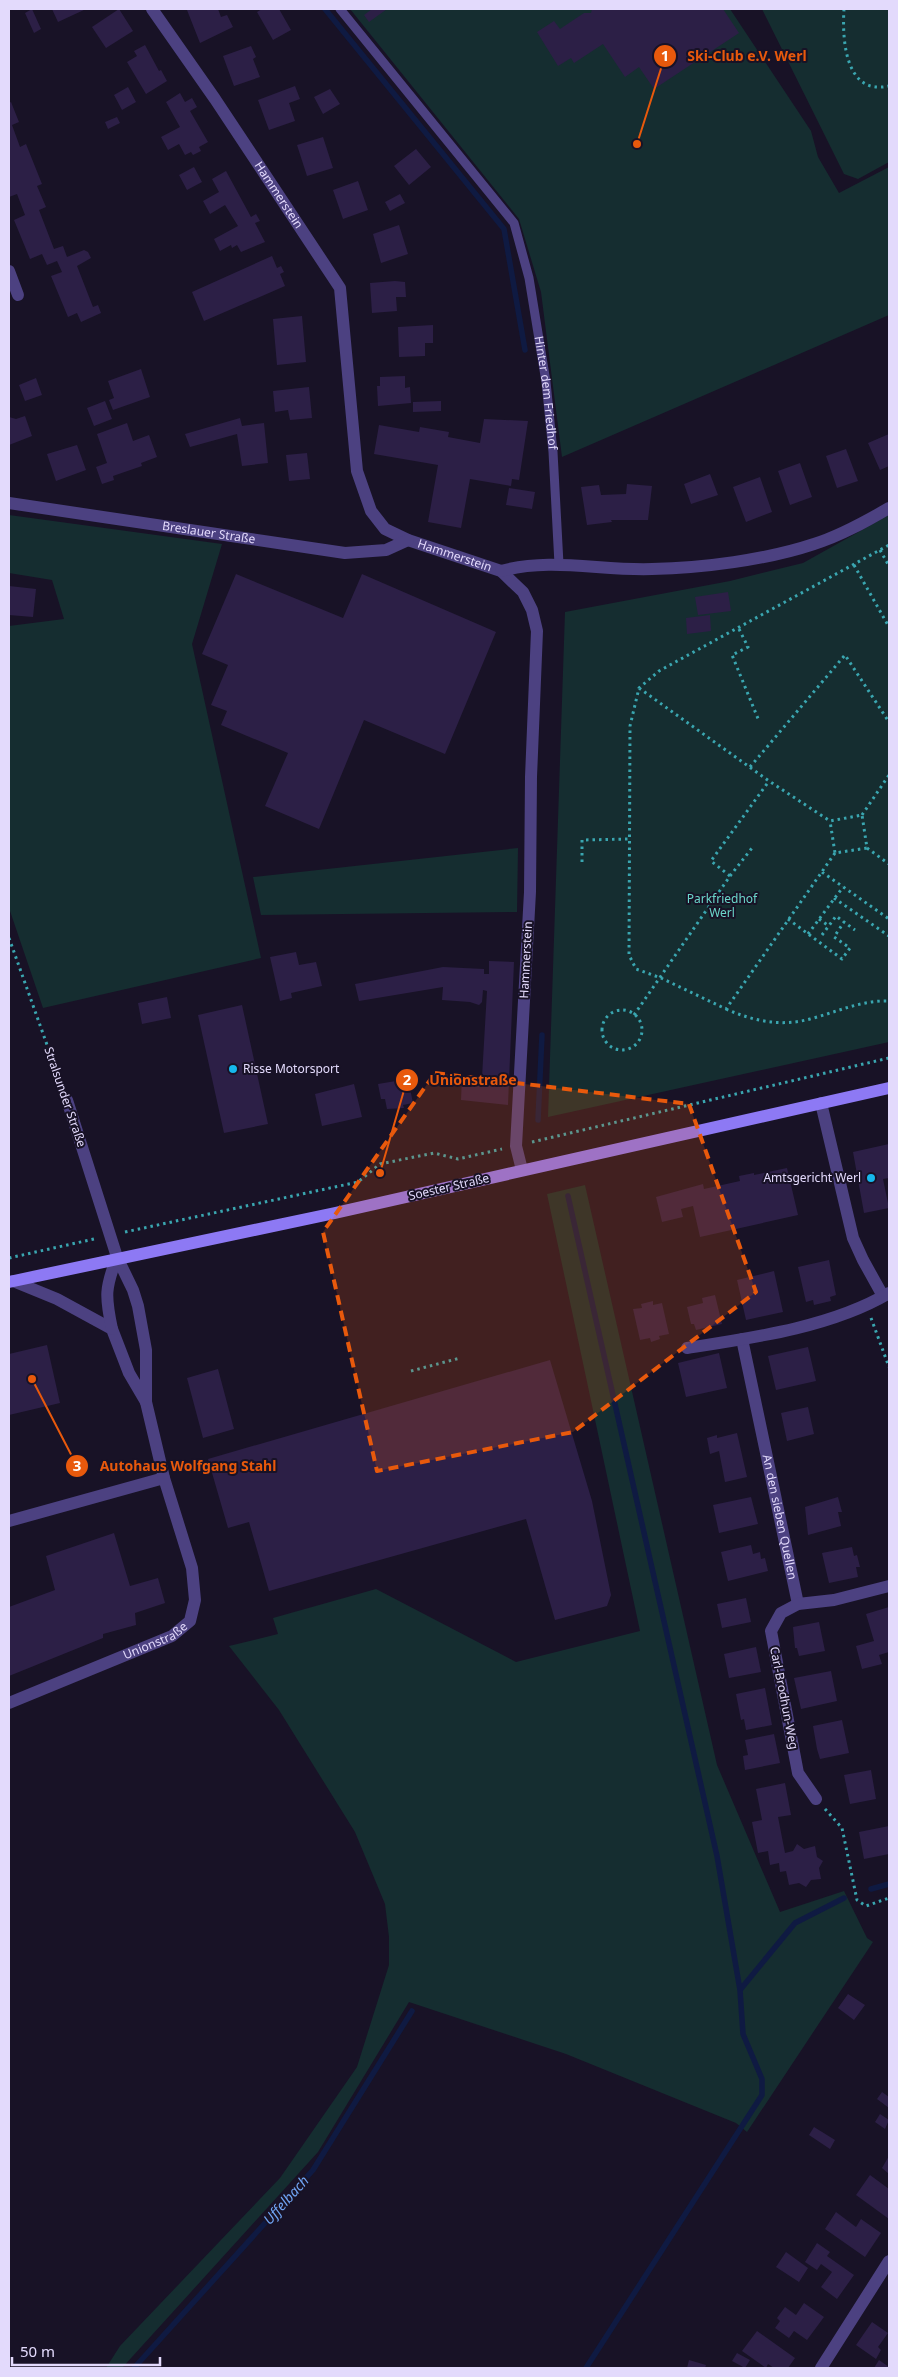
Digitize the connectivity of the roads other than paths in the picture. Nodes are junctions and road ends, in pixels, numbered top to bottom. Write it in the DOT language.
graph roads {
  1 [pos="152,9"];
  2 [pos="340,9"];
  3 [pos="9,271"];
  4 [pos="18,295"];
  5 [pos="9,503"];
  6 [pos="889,508"];
  7 [pos="408,540"];
  8 [pos="559,564"];
  9 [pos="501,571"];
  10 [pos="889,1088"];
  11 [pos="67,1100"];
  12 [pos="821,1103"];
  13 [pos="522,1170"];
  14 [pos="117,1258"];
  15 [pos="11,1281"];
  16 [pos="886,1295"];
  17 [pos="112,1329"];
  18 [pos="742,1339"];
  19 [pos="687,1348"];
  20 [pos="146,1402"];
  21 [pos="164,1478"];
  22 [pos="9,1521"];
  23 [pos="889,1586"];
  24 [pos="798,1604"];
  25 [pos="9,1703"];
  26 [pos="816,1799"];
  27 [pos="889,2262"];
  28 [pos="821,2368"];
  1 -- 7 [label="street, Hammerstein"];
  2 -- 8 [label="lane, Hinter dem Friedhof"];
  3 -- 4 [label="street"];
  5 -- 7 [label="street, Breslauer Straße"];
  6 -- 8 [label="street"];
  7 -- 9 [label="street, Hammerstein"];
  8 -- 9 [label="street"];
  9 -- 13 [label="street, Hammerstein"];
  10 -- 12 [label="main road, Soester Straße"];
  11 -- 14 [label="street, Stralsunder Straße"];
  12 -- 13 [label="main road, Soester Straße"];
  12 -- 16 [label="street"];
  13 -- 14 [label="main road, Soester Straße"];
  14 -- 15 [label="main road, Soester Straße"];
  14 -- 17 [label="street, Unionstraße"];
  14 -- 20 [label="street, Unionstraße"];
  15 -- 17 [label="street"];
  16 -- 18 [label="street"];
  17 -- 20 [label="street, Unionstraße"];
  18 -- 19 [label="street"];
  18 -- 24 [label="street, An den sieben Quellen"];
  20 -- 21 [label="street, Unionstraße"];
  21 -- 22 [label="street"];
  21 -- 25 [label="street, Unionstraße"];
  23 -- 24 [label="street"];
  24 -- 26 [label="street, Carl-Brodhun-Weg"];
  27 -- 28 [label="street"];
}
